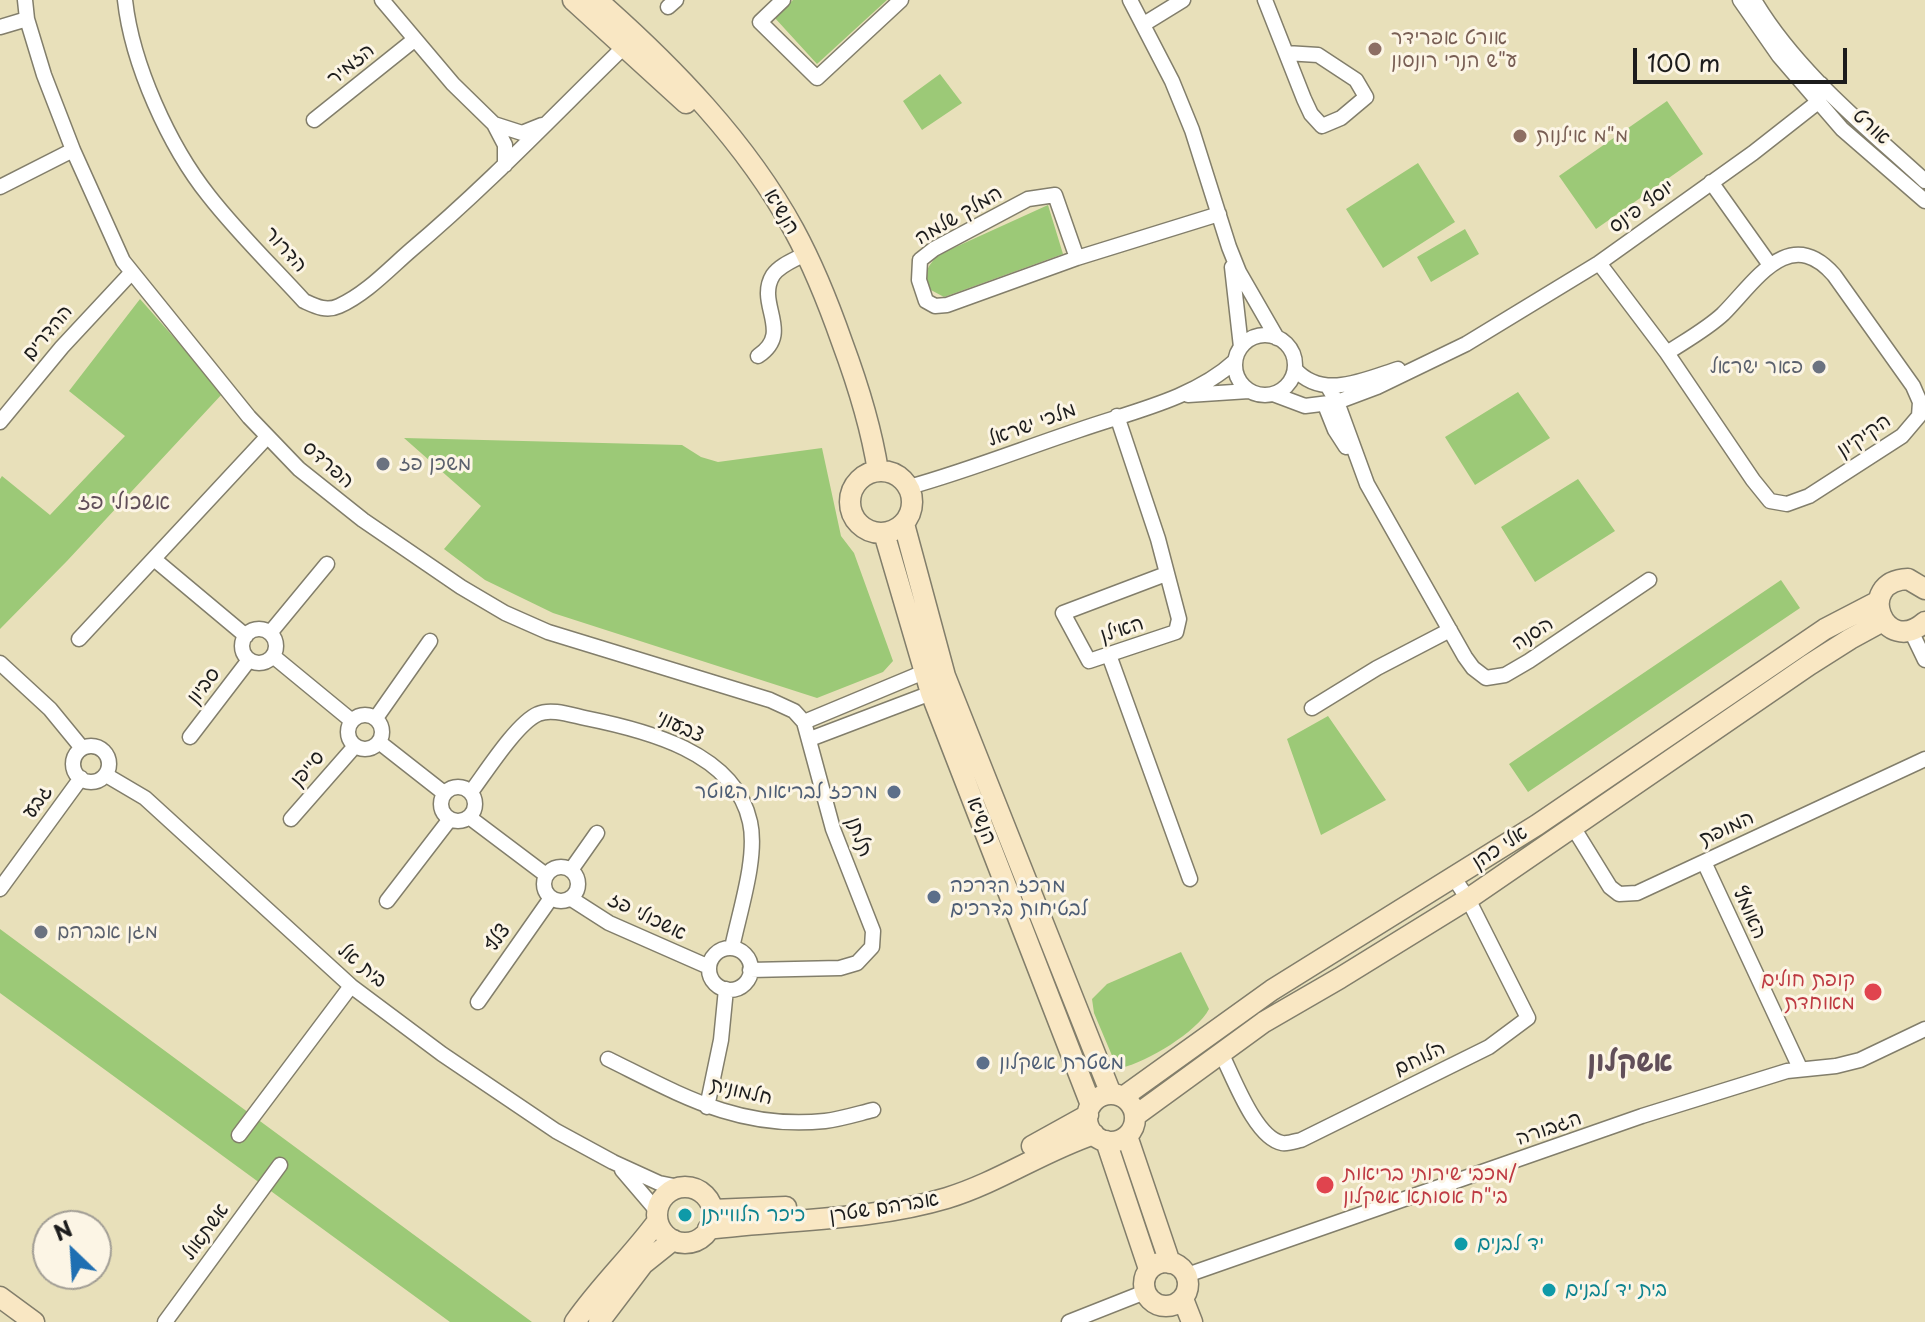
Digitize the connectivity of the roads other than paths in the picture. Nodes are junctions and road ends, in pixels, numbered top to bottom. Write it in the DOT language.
graph roads {
  1 [pos="25,0"];
  2 [pos="125,0"];
  3 [pos="382,0"];
  4 [pos="573,0"];
  5 [pos="597,0"];
  6 [pos="783,0"];
  7 [pos="901,0"];
  8 [pos="1130,0"];
  9 [pos="1183,0"];
  10 [pos="1265,0"];
  11 [pos="1740,0"];
  12 [pos="1754,0"];
  13 [pos="27,19"];
  14 [pos="1144,24"];
  15 [pos="0,27"];
  16 [pos="414,40"];
  17 [pos="630,41"];
  18 [pos="1286,53"];
  19 [pos="1821,84"];
  20 [pos="1818,102"];
  21 [pos="314,120"];
  22 [pos="549,122"];
  23 [pos="494,124"];
  24 [pos="73,150"];
  25 [pos="505,165"];
  26 [pos="1925,181"];
  27 [pos="1711,182"];
  28 [pos="0,187"];
  29 [pos="1925,201"];
  30 [pos="1219,214"];
  31 [pos="1229,247"];
  32 [pos="805,254"];
  33 [pos="1077,258"];
  34 [pos="1599,263"];
  35 [pos="1770,265"];
  36 [pos="131,273"];
  37 [pos="1277,338"];
  38 [pos="1466,344"];
  39 [pos="1667,353"];
  40 [pos="1238,354"];
  41 [pos="758,356"];
  42 [pos="1295,369"];
  43 [pos="1328,387"];
  44 [pos="1249,391"];
  45 [pos="1273,394"];
  46 [pos="1168,398"];
  47 [pos="5,404"];
  48 [pos="1331,404"];
  49 [pos="1117,416"];
  50 [pos="0,422"];
  51 [pos="267,437"];
  52 [pos="878,471"];
  53 [pos="909,487"];
  54 [pos="904,524"];
  55 [pos="884,533"];
  56 [pos="154,559"];
  57 [pos="327,564"];
  58 [pos="1166,574"];
  59 [pos="1649,580"];
  60 [pos="1922,581"];
  61 [pos="1881,611"];
  62 [pos="1918,627"];
  63 [pos="1450,630"];
  64 [pos="270,633"];
  65 [pos="246,636"];
  66 [pos="79,639"];
  67 [pos="430,641"];
  68 [pos="1109,655"];
  69 [pos="273,656"];
  70 [pos="249,660"];
  71 [pos="1925,660"];
  72 [pos="0,663"];
  73 [pos="934,674"];
  74 [pos="931,693"];
  75 [pos="1312,708"];
  76 [pos="376,718"];
  77 [pos="352,721"];
  78 [pos="804,722"];
  79 [pos="190,737"];
  80 [pos="810,739"];
  81 [pos="379,742"];
  82 [pos="355,746"];
  83 [pos="82,748"];
  84 [pos="1925,759"];
  85 [pos="106,775"];
  86 [pos="81,778"];
  87 [pos="471,792"];
  88 [pos="444,793"];
  89 [pos="469,817"];
  90 [pos="291,819"];
  91 [pos="450,819"];
  92 [pos="1573,827"];
  93 [pos="597,833"];
  94 [pos="1704,862"];
  95 [pos="571,870"];
  96 [pos="546,875"];
  97 [pos="1454,878"];
  98 [pos="1190,879"];
  99 [pos="0,889"];
  100 [pos="551,898"];
  101 [pos="570,898"];
  102 [pos="1468,899"];
  103 [pos="387,901"];
  104 [pos="732,948"];
  105 [pos="709,967"];
  106 [pos="750,970"];
  107 [pos="351,986"];
  108 [pos="726,989"];
  109 [pos="478,1002"];
  110 [pos="1925,1029"];
  111 [pos="1221,1053"];
  112 [pos="608,1059"];
  113 [pos="1800,1068"];
  114 [pos="1117,1096"];
  115 [pos="707,1107"];
  116 [pos="873,1110"];
  117 [pos="1135,1116"];
  118 [pos="1095,1124"];
  119 [pos="239,1135"];
  120 [pos="1127,1136"];
  121 [pos="613,1162"];
  122 [pos="280,1165"];
  123 [pos="679,1187"];
  124 [pos="657,1216"];
  125 [pos="710,1219"];
  126 [pos="673,1240"];
  127 [pos="1149,1269"];
  128 [pos="1178,1269"];
  129 [pos="1145,1292"];
  130 [pos="0,1297"];
  131 [pos="1183,1299"];
  132 [pos="1165,1314"];
  133 [pos="34,1322"];
  134 [pos="165,1322"];
  135 [pos="575,1322"];
  136 [pos="599,1322"];
  137 [pos="1069,1322"];
  138 [pos="1192,1322"];
  1 -- 13 [label="street, הפרדס"];
  2 -- 25 [label="street, הדרור"];
  3 -- 16 [label="street"];
  4 -- 17 [label="street, הנשיא"];
  5 -- 17 [label="street, הנשיא"];
  6 -- 7 [label="street"];
  8 -- 14 [label="street"];
  9 -- 14 [label="street"];
  10 -- 18 [label="street"];
  11 -- 20 [label="street, אורט"];
  12 -- 19 [label="street, אורט"];
  13 -- 15 [label="street"];
  13 -- 24 [label="street, הפרדס"];
  14 -- 30 [label="street"];
  16 -- 21 [label="street, הזמיר"];
  16 -- 23 [label="street"];
  17 -- 22 [label="street, הדרור"];
  17 -- 32 [label="street, הנשיא"];
  18 -- 18 [label="street"];
  19 -- 20 [label="street"];
  19 -- 26 [label="street, אורט"];
  20 -- 27 [label="street, יוסף פינס"];
  20 -- 29 [label="street, אורט"];
  22 -- 23 [label="street"];
  22 -- 25 [label="street, הדרור"];
  23 -- 25 [label="street"];
  24 -- 28 [label="street"];
  24 -- 36 [label="street, הפרדס"];
  27 -- 34 [label="street, יוסף פינס"];
  27 -- 35 [label="street"];
  30 -- 31 [label="street"];
  30 -- 33 [label="street, המלך שלמה"];
  31 -- 37 [label="street"];
  31 -- 40 [label="street"];
  32 -- 41 [label="street"];
  32 -- 52 [label="street, הנשיא"];
  33 -- 33 [label="street, המלך שלמה"];
  34 -- 38 [label="street, יוסף פינס"];
  34 -- 39 [label="street, הקיקיון"];
  35 -- 39 [label="street, הקיקיון"];
  35 -- 39 [label="street, הקיקיון"];
  36 -- 47 [label="street, ההדרים"];
  36 -- 51 [label="street, הפרדס"];
  37 -- 40 [label="street"];
  37 -- 42 [label="street"];
  38 -- 43 [label="street, יוסף פינס"];
  38 -- 48 [label="street, יוסף פינס"];
  40 -- 44 [label="street"];
  40 -- 46 [label="street, מלכי ישראל"];
  42 -- 43 [label="street"];
  42 -- 45 [label="street"];
  43 -- 48 [label="street, הסנה"];
  44 -- 45 [label="street"];
  44 -- 46 [label="street, מלכי ישראל"];
  45 -- 48 [label="street, יוסף פינס"];
  46 -- 49 [label="street, מלכי ישראל"];
  47 -- 50 [label="street, ההדרים"];
  48 -- 63 [label="street, הסנה"];
  49 -- 53 [label="street, מלכי ישראל"];
  49 -- 58 [label="street, האילן"];
  51 -- 56 [label="street"];
  51 -- 78 [label="street, הפרדס"];
  52 -- 53 [label="street"];
  52 -- 55 [label="street"];
  53 -- 54 [label="street"];
  54 -- 55 [label="street"];
  54 -- 73 [label="street, הנשיא"];
  55 -- 73 [label="street, הנשיא"];
  56 -- 65 [label="street"];
  56 -- 66 [label="street"];
  57 -- 64 [label="street"];
  58 -- 68 [label="street, האילן"];
  58 -- 68 [label="street, האילן"];
  59 -- 63 [label="street, הסנה"];
  60 -- 61 [label="street"];
  61 -- 62 [label="street"];
  61 -- 92 [label="street, אלי כהן"];
  61 -- 97 [label="street, אלי כהן"];
  62 -- 71 [label="street"];
  63 -- 75 [label="street"];
  64 -- 65 [label="street"];
  64 -- 69 [label="street"];
  65 -- 70 [label="street"];
  67 -- 76 [label="street"];
  68 -- 98 [label="street"];
  69 -- 70 [label="street"];
  69 -- 77 [label="street"];
  70 -- 79 [label="street, סביון"];
  72 -- 83 [label="street"];
  73 -- 74 [label="street, הנשיא"];
  73 -- 78 [label="street"];
  73 -- 114 [label="street, הנשיא"];
  74 -- 80 [label="street"];
  74 -- 118 [label="street, הנשיא"];
  76 -- 77 [label="street"];
  76 -- 81 [label="street"];
  77 -- 82 [label="street"];
  78 -- 80 [label="street"];
  80 -- 106 [label="street, תלתן"];
  81 -- 82 [label="street"];
  81 -- 88 [label="street"];
  82 -- 90 [label="street, סייפן"];
  83 -- 85 [label="street"];
  83 -- 86 [label="street"];
  84 -- 94 [label="street, המופת"];
  85 -- 86 [label="street"];
  85 -- 107 [label="street, בית אל"];
  86 -- 99 [label="street, גבע"];
  87 -- 88 [label="street"];
  87 -- 89 [label="street"];
  87 -- 104 [label="street, צבעוני"];
  88 -- 91 [label="street"];
  89 -- 91 [label="street"];
  89 -- 96 [label="street"];
  91 -- 103 [label="street"];
  92 -- 94 [label="street, המופת"];
  92 -- 102 [label="street, אלי כהן"];
  93 -- 95 [label="street"];
  94 -- 113 [label="street, האומץ"];
  95 -- 96 [label="street"];
  95 -- 101 [label="street"];
  96 -- 100 [label="street"];
  97 -- 102 [label="street, הלוחם"];
  97 -- 114 [label="street, אלי כהן"];
  100 -- 101 [label="street"];
  100 -- 109 [label="street, צלף"];
  101 -- 105 [label="street, אשכולי פז"];
  102 -- 111 [label="street, אלי כהן"];
  102 -- 111 [label="street, הלוחם"];
  104 -- 105 [label="street"];
  104 -- 106 [label="street"];
  105 -- 108 [label="street"];
  106 -- 108 [label="street"];
  107 -- 119 [label="street"];
  107 -- 121 [label="street, בית אל"];
  108 -- 115 [label="street"];
  110 -- 113 [label="street, הגבורה"];
  111 -- 117 [label="street, אלי כהן"];
  112 -- 115 [label="street, חלמונית"];
  113 -- 128 [label="street, הגבורה"];
  114 -- 117 [label="street"];
  114 -- 118 [label="street"];
  115 -- 116 [label="street, חלמונית"];
  117 -- 120 [label="street"];
  118 -- 120 [label="street"];
  118 -- 125 [label="street, אברהם שטרן"];
  118 -- 127 [label="street, הנשיא"];
  120 -- 128 [label="street"];
  121 -- 123 [label="street, בית אל"];
  121 -- 124 [label="street, בית אל"];
  122 -- 134 [label="street, אשתאול"];
  123 -- 124 [label="street"];
  123 -- 125 [label="street"];
  124 -- 126 [label="street"];
  124 -- 135 [label="street"];
  125 -- 126 [label="street"];
  126 -- 136 [label="street"];
  127 -- 128 [label="street"];
  127 -- 129 [label="street"];
  128 -- 131 [label="street"];
  129 -- 132 [label="street"];
  129 -- 137 [label="street"];
  130 -- 133 [label="street"];
  131 -- 132 [label="street"];
  131 -- 138 [label="street"];
}
